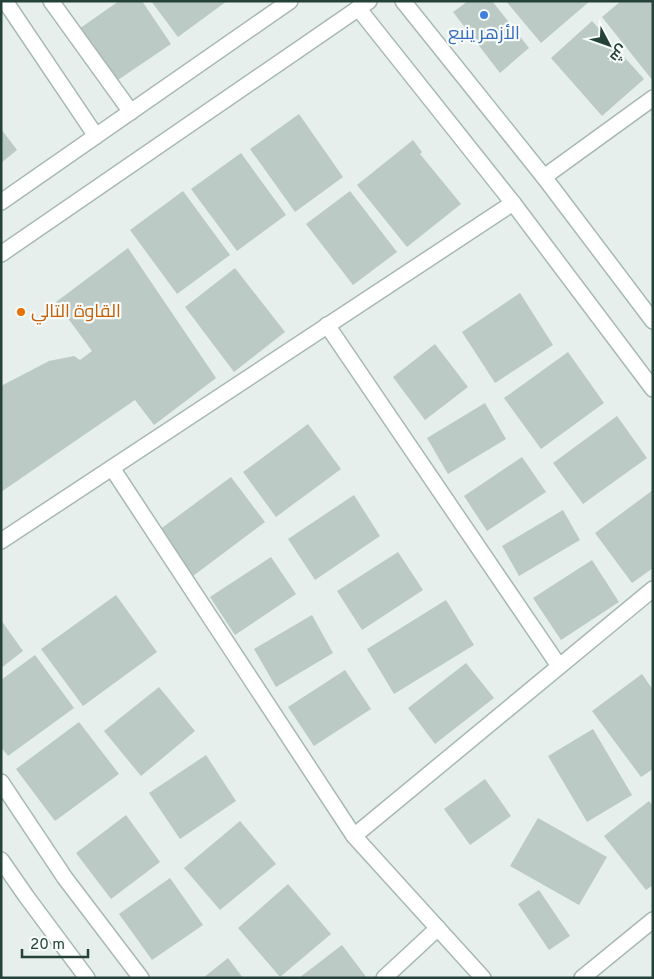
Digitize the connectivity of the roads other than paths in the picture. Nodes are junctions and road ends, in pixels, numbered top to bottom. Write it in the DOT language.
graph roads {
  1 [pos="5,1"];
  2 [pos="50,1"];
  3 [pos="290,1"];
  4 [pos="403,1"];
  5 [pos="363,5"];
  6 [pos="653,98"];
  7 [pos="131,112"];
  8 [pos="96,136"];
  9 [pos="544,177"];
  10 [pos="1,202"];
  11 [pos="513,203"];
  12 [pos="1,254"];
  13 [pos="653,321"];
  14 [pos="327,325"];
  15 [pos="653,389"];
  16 [pos="112,468"];
  17 [pos="1,541"];
  18 [pos="653,589"];
  19 [pos="559,666"];
  20 [pos="1,782"];
  21 [pos="354,836"];
  22 [pos="1,860"];
  23 [pos="653,920"];
  24 [pos="438,928"];
  25 [pos="87,978"];
  26 [pos="141,978"];
  27 [pos="384,978"];
  28 [pos="483,978"];
  29 [pos="582,978"];
  1 -- 8 [label="street"];
  2 -- 7 [label="street"];
  3 -- 7 [label="street"];
  4 -- 9 [label="street"];
  5 -- 11 [label="street"];
  5 -- 12 [label="street"];
  6 -- 9 [label="street"];
  7 -- 8 [label="street"];
  8 -- 10 [label="street"];
  9 -- 13 [label="street"];
  11 -- 14 [label="street"];
  11 -- 15 [label="street"];
  14 -- 16 [label="street"];
  14 -- 19 [label="street"];
  16 -- 17 [label="street"];
  16 -- 21 [label="street"];
  18 -- 19 [label="street"];
  19 -- 21 [label="street"];
  20 -- 26 [label="street"];
  21 -- 24 [label="street"];
  22 -- 25 [label="street"];
  23 -- 29 [label="street"];
  24 -- 27 [label="street"];
  24 -- 28 [label="street"];
}
